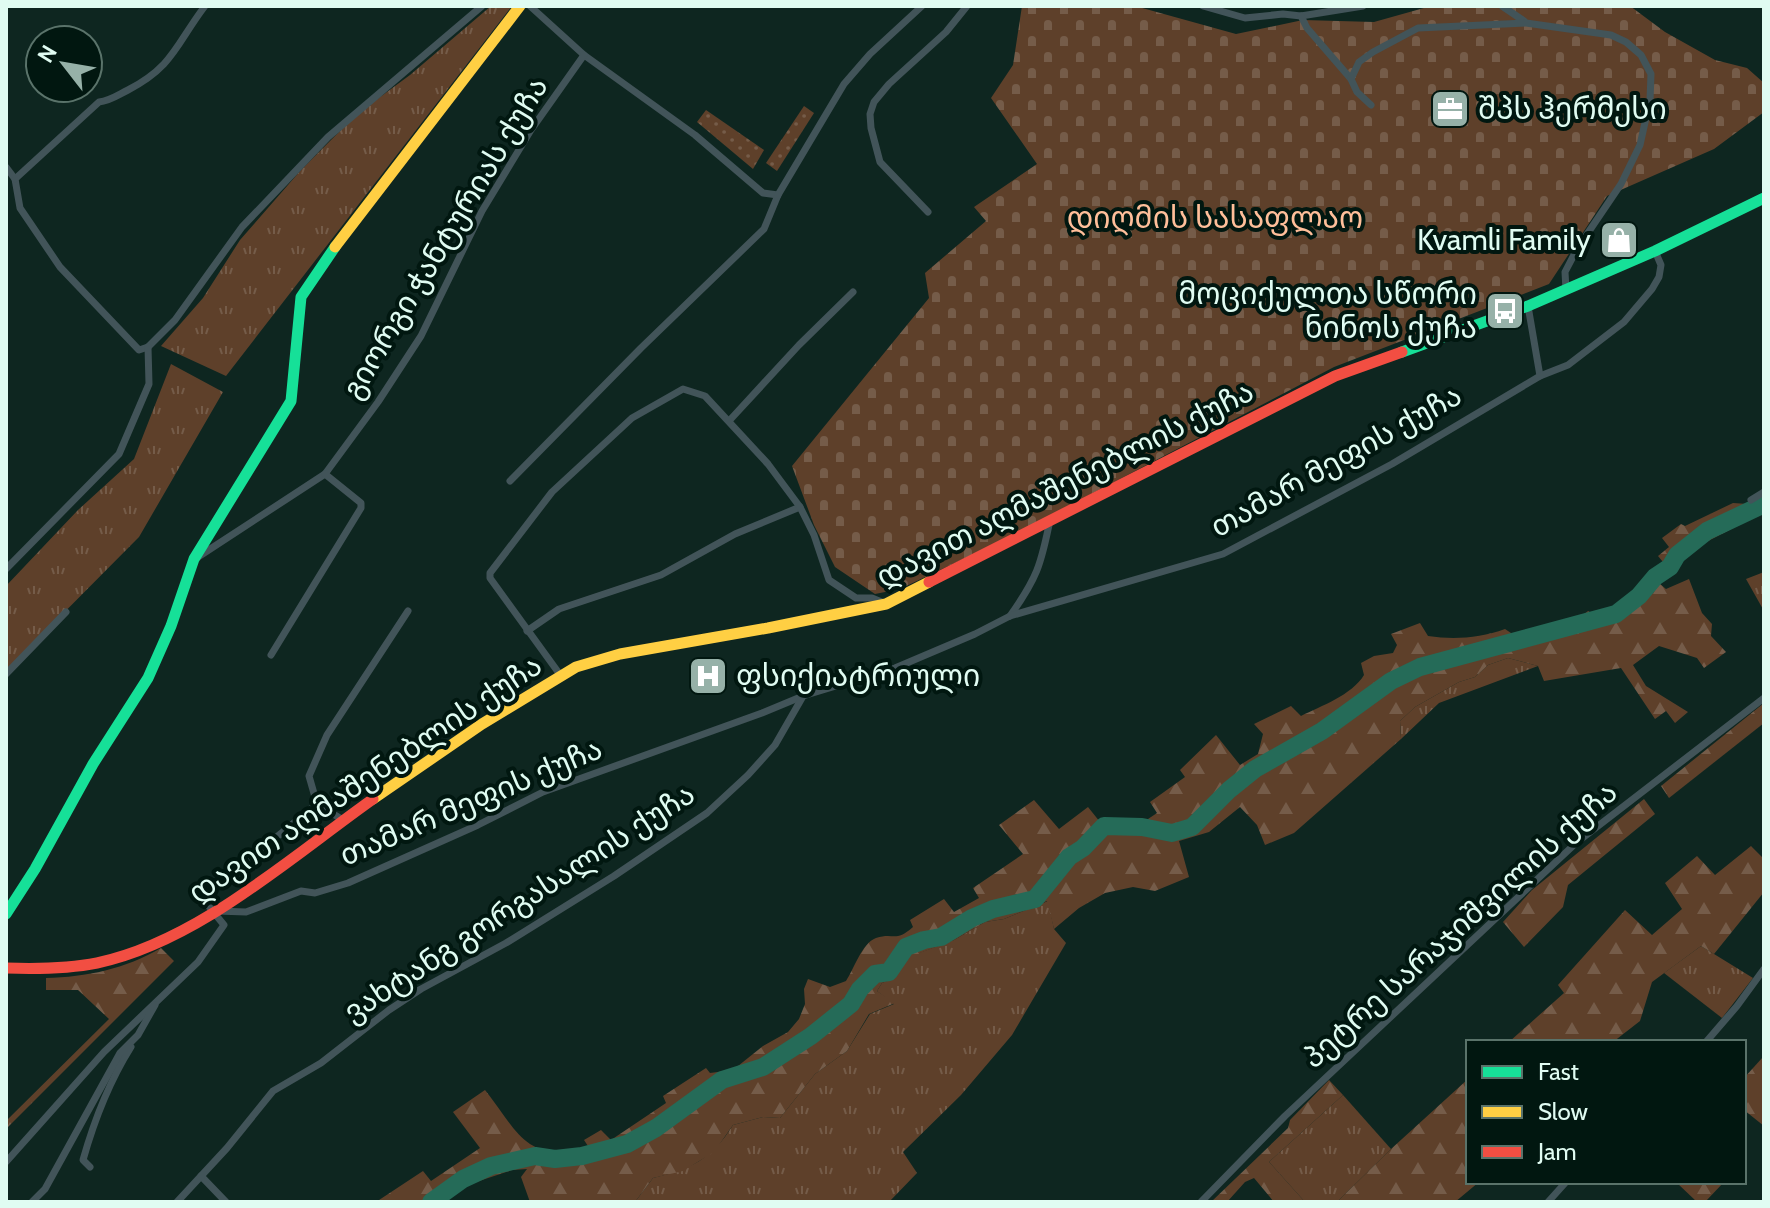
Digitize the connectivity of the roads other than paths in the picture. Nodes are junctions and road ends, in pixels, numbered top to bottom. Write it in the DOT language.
graph roads {
  1 [pos="205,6"];
  2 [pos="482,6"];
  3 [pos="520,6"];
  4 [pos="530,6"];
  5 [pos="922,6"];
  6 [pos="967,6"];
  7 [pos="1203,6"];
  8 [pos="1363,6"];
  9 [pos="1502,6"];
  10 [pos="1301,16"];
  11 [pos="1526,23"];
  12 [pos="584,55"];
  13 [pos="1351,79"];
  14 [pos="1371,105"];
  15 [pos="6,167"];
  16 [pos="15,179"];
  17 [pos="778,195"];
  18 [pos="1764,198"];
  19 [pos="928,212"];
  20 [pos="1655,251"];
  21 [pos="1566,290"];
  22 [pos="853,292"];
  23 [pos="1528,306"];
  24 [pos="148,347"];
  25 [pos="1540,376"];
  26 [pos="729,421"];
  27 [pos="325,474"];
  28 [pos="510,481"];
  29 [pos="1764,492"];
  30 [pos="1751,500"];
  31 [pos="800,507"];
  32 [pos="1050,520"];
  33 [pos="194,559"];
  34 [pos="6,569"];
  35 [pos="886,604"];
  36 [pos="408,611"];
  37 [pos="66,612"];
  38 [pos="1010,616"];
  39 [pos="527,631"];
  40 [pos="271,655"];
  41 [pos="6,674"];
  42 [pos="561,676"];
  43 [pos="803,696"];
  44 [pos="1764,698"];
  45 [pos="317,804"];
  46 [pos="343,820"];
  47 [pos="213,911"];
  48 [pos="6,914"];
  49 [pos="6,968"];
  50 [pos="1764,969"];
  51 [pos="160,997"];
  52 [pos="138,1035"];
  53 [pos="1708,1040"];
  54 [pos="6,1162"];
  55 [pos="90,1167"];
  56 [pos="201,1176"];
  57 [pos="1564,1184"];
  58 [pos="32,1202"];
  59 [pos="177,1202"];
  60 [pos="226,1202"];
  61 [pos="1201,1202"];
  62 [pos="1548,1202"];
  1 -- 16 [label="street"];
  2 -- 24 [label="street"];
  3 -- 33 [label="street"];
  4 -- 12 [label="street"];
  5 -- 17 [label="street"];
  6 -- 19 [label="street"];
  7 -- 10 [label="street"];
  8 -- 10 [label="street"];
  9 -- 11 [label="street"];
  10 -- 13 [label="street"];
  11 -- 13 [label="street"];
  11 -- 21 [label="street"];
  12 -- 17 [label="street"];
  12 -- 27 [label="street, გიორგი ჭანტურიას ქუჩა"];
  13 -- 14 [label="street"];
  15 -- 16 [label="street"];
  16 -- 24 [label="street"];
  17 -- 28 [label="street"];
  18 -- 20 [label="street, დავით აღმაშენებლის ქუჩა"];
  20 -- 21 [label="street, დავით აღმაშენებლის ქუჩა"];
  20 -- 25 [label="street, თამარ მეფის ქუჩა"];
  21 -- 23 [label="street, დავით აღმაშენებლის ქუჩა"];
  22 -- 26 [label="street"];
  23 -- 25 [label="street"];
  23 -- 32 [label="street, დავით აღმაშენებლის ქუჩა"];
  24 -- 34 [label="street"];
  25 -- 38 [label="street, თამარ მეფის ქუჩა"];
  26 -- 31 [label="street"];
  26 -- 39 [label="street"];
  27 -- 33 [label="street, გიორგი ჭანტურიას ქუჩა"];
  27 -- 40 [label="street"];
  29 -- 30 [label="street"];
  31 -- 35 [label="street"];
  31 -- 39 [label="street"];
  32 -- 35 [label="street, დავით აღმაშენებლის ქუჩა"];
  32 -- 38 [label="street"];
  33 -- 48 [label="street"];
  35 -- 42 [label="street, დავით აღმაშენებლის ქუჩა"];
  36 -- 45 [label="street"];
  37 -- 41 [label="street"];
  38 -- 43 [label="street, თამარ მეფის ქუჩა"];
  39 -- 42 [label="street"];
  42 -- 46 [label="street, დავით აღმაშენებლის ქუჩა"];
  43 -- 47 [label="street, თამარ მეფის ქუჩა"];
  43 -- 56 [label="street, ვახტანგ გორგასალის ქუჩა"];
  44 -- 61 [label="street, პეტრე სარაჯიშვილის ქუჩა"];
  45 -- 46 [label="street"];
  45 -- 47 [label="street"];
  46 -- 47 [label="street, დავით აღმაშენებლის ქუჩა"];
  47 -- 49 [label="street, დავით აღმაშენებლის ქუჩა"];
  47 -- 51 [label="street"];
  50 -- 53 [label="street"];
  51 -- 52 [label="street"];
  51 -- 54 [label="street"];
  52 -- 55 [label="street"];
  52 -- 58 [label="street"];
  56 -- 59 [label="street, ვახტანგ გორგასალის ქუჩა"];
  56 -- 60 [label="street"];
  57 -- 62 [label="street"];
}
